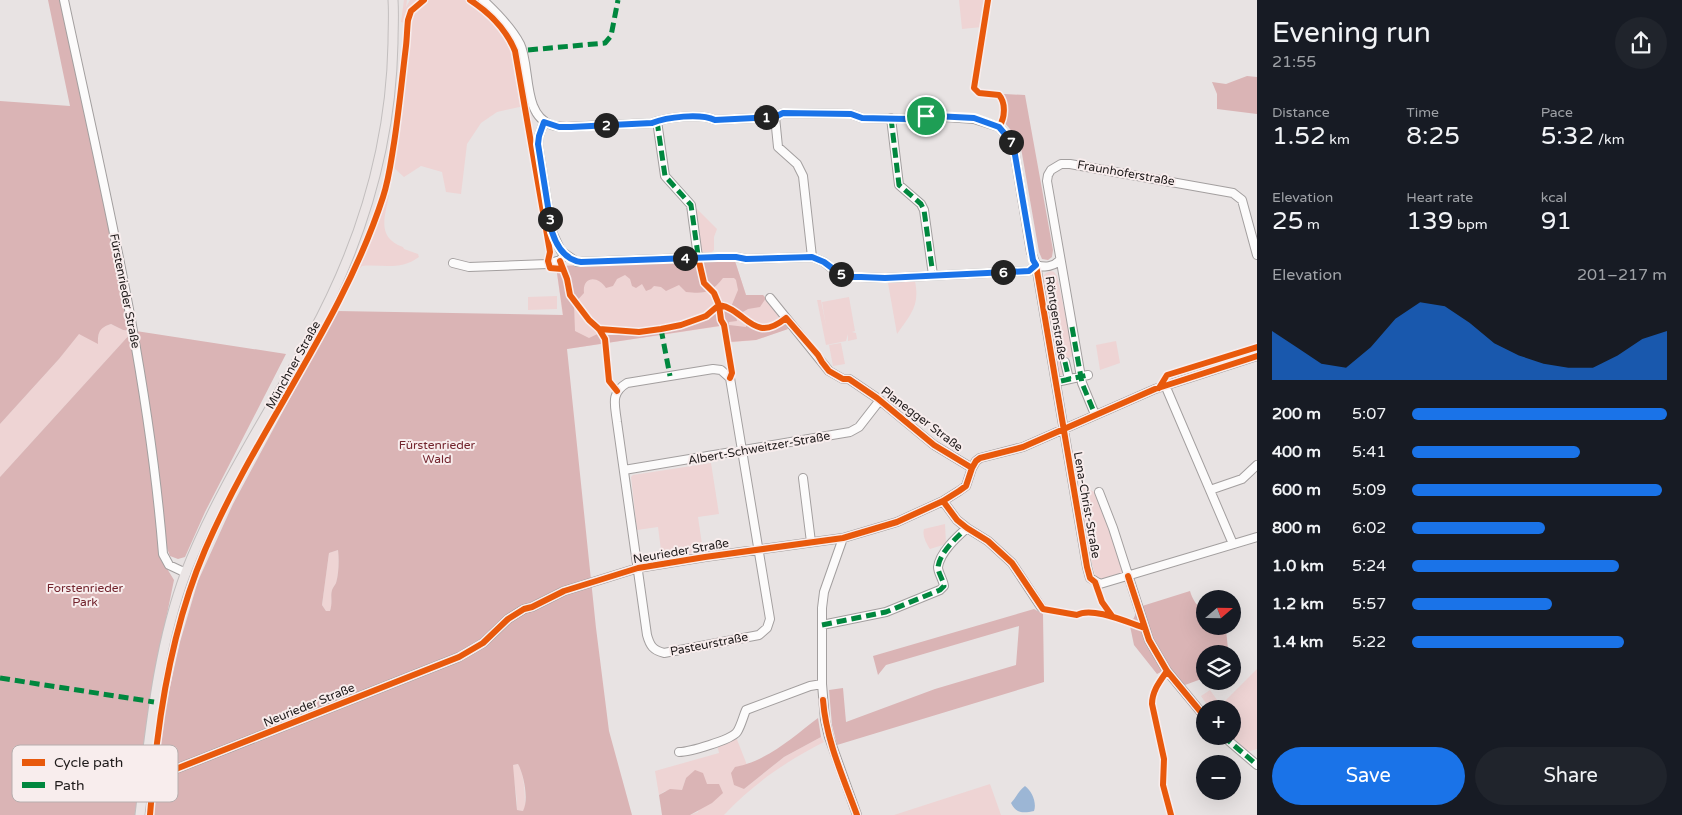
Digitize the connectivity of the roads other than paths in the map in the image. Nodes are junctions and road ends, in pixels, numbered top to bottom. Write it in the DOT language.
graph roads {
  1 [pos="64,0"];
  2 [pos="483,0"];
  3 [pos="394,3"];
  4 [pos="775,117"];
  5 [pos="891,118"];
  6 [pos="658,120"];
  7 [pos="544,122"];
  8 [pos="565,255"];
  9 [pos="1257,255"];
  10 [pos="698,257"];
  11 [pos="812,257"];
  12 [pos="1060,260"];
  13 [pos="453,263"];
  14 [pos="1036,265"];
  15 [pos="933,275"];
  16 [pos="770,298"];
  17 [pos="1077,350"];
  18 [pos="1257,356"];
  19 [pos="1084,376"];
  20 [pos="1166,385"];
  21 [pos="880,400"];
  22 [pos="1093,414"];
  23 [pos="1063,429"];
  24 [pos="742,450"];
  25 [pos="1257,464"];
  26 [pos="972,468"];
  27 [pos="624,470"];
  28 [pos="803,478"];
  29 [pos="1210,490"];
  30 [pos="1099,492"];
  31 [pos="943,501"];
  32 [pos="967,528"];
  33 [pos="1257,537"];
  34 [pos="843,538"];
  35 [pos="810,542"];
  36 [pos="1233,544"];
  37 [pos="759,550"];
  38 [pos="638,568"];
  39 [pos="186,573"];
  40 [pos="1128,576"];
  41 [pos="1041,607"];
  42 [pos="822,625"];
  43 [pos="822,684"];
  44 [pos="1196,706"];
  45 [pos="149,745"];
  46 [pos="1234,745"];
  47 [pos="679,752"];
  48 [pos="1257,765"];
  49 [pos="178,768"];
  50 [pos="142,802"];
  51 [pos="140,815"];
  52 [pos="857,815"];
  1 -- 39 [label="street, Fürstenrieder Straße"];
  2 -- 7 [label="street"];
  3 -- 39 [label="main road, Münchner Straße"];
  4 -- 5 [label="street, Röntgenstraße"];
  4 -- 6 [label="street, Röntgenstraße"];
  4 -- 11 [label="street"];
  5 -- 14 [label="street, Röntgenstraße"];
  5 -- 15 [label="street"];
  6 -- 7 [label="street, Röntgenstraße"];
  6 -- 10 [label="street"];
  7 -- 8 [label="street"];
  8 -- 10 [label="street"];
  8 -- 13 [label="street"];
  9 -- 12 [label="street, Fraunhoferstraße"];
  10 -- 11 [label="street"];
  11 -- 15 [label="street"];
  12 -- 14 [label="street"];
  12 -- 17 [label="street, Fraunhoferstraße"];
  14 -- 15 [label="street"];
  14 -- 23 [label="street, Röntgenstraße"];
  16 -- 21 [label="street, Planegger Straße"];
  17 -- 19 [label="street, Fraunhoferstraße"];
  17 -- 19 [label="street"];
  18 -- 20 [label="street"];
  19 -- 22 [label="street, Fraunhoferstraße"];
  20 -- 22 [label="street"];
  20 -- 29 [label="street"];
  21 -- 24 [label="street, Albert-Schweitzer-Straße"];
  21 -- 26 [label="street, Planegger Straße"];
  22 -- 23 [label="street"];
  23 -- 26 [label="street"];
  23 -- 40 [label="street, Lena-Christ-Straße"];
  24 -- 27 [label="street, Albert-Schweitzer-Straße"];
  24 -- 27 [label="street, Pasteurstraße"];
  24 -- 37 [label="street, Pasteurstraße"];
  25 -- 29 [label="street"];
  26 -- 31 [label="street, Neurieder Straße"];
  27 -- 38 [label="street, Pasteurstraße"];
  28 -- 35 [label="street"];
  29 -- 36 [label="street"];
  30 -- 40 [label="street"];
  31 -- 32 [label="street"];
  31 -- 34 [label="street, Neurieder Straße"];
  32 -- 41 [label="street"];
  32 -- 42 [label="street"];
  33 -- 36 [label="street, Lena-Christ-Straße"];
  34 -- 35 [label="street, Neurieder Straße"];
  34 -- 42 [label="street"];
  35 -- 37 [label="street, Neurieder Straße"];
  36 -- 40 [label="street, Lena-Christ-Straße"];
  37 -- 38 [label="street, Neurieder Straße"];
  37 -- 38 [label="street, Pasteurstraße"];
  38 -- 49 [label="street, Neurieder Straße"];
  39 -- 45 [label="main road, Münchner Straße"];
  40 -- 44 [label="street"];
  42 -- 43 [label="street"];
  43 -- 47 [label="street"];
  43 -- 52 [label="street"];
  46 -- 48 [label="street"];
  50 -- 51 [label="main road, Münchner Straße"];
}
